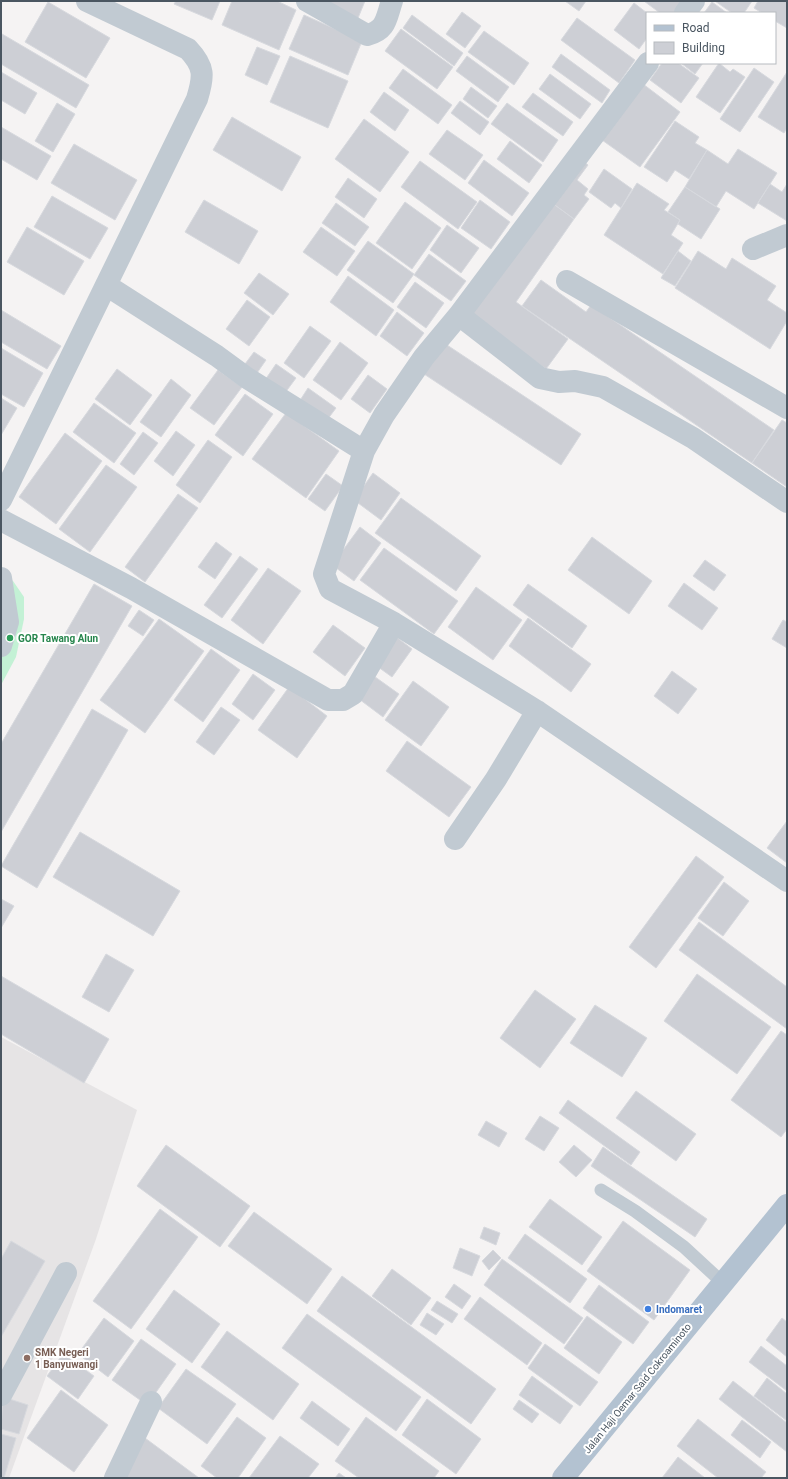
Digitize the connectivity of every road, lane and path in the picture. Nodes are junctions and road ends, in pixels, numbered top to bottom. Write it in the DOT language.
graph roads {
  1 [pos="87,1"];
  2 [pos="307,1"];
  3 [pos="392,1"];
  4 [pos="694,1"];
  5 [pos="686,12"];
  6 [pos="647,64"];
  7 [pos="787,235"];
  8 [pos="753,249"];
  9 [pos="567,281"];
  10 [pos="106,285"];
  11 [pos="459,315"];
  12 [pos="787,408"];
  13 [pos="364,451"];
  14 [pos="1,500"];
  15 [pos="787,502"];
  16 [pos="1,520"];
  17 [pos="1,578"];
  18 [pos="394,624"];
  19 [pos="1,646"];
  20 [pos="537,711"];
  21 [pos="455,839"];
  22 [pos="787,881"];
  23 [pos="601,1190"];
  24 [pos="787,1205"];
  25 [pos="66,1273"];
  26 [pos="723,1283"];
  27 [pos="1,1395"];
  28 [pos="151,1402"];
  29 [pos="115,1478"];
  30 [pos="564,1478"];
  1 -- 10 [label="street"];
  2 -- 3 [label="street"];
  4 -- 5 [label="street"];
  6 -- 11 [label="street"];
  7 -- 8 [label="street"];
  9 -- 12 [label="street"];
  10 -- 13 [label="street"];
  10 -- 14 [label="street"];
  11 -- 13 [label="street"];
  11 -- 15 [label="street"];
  13 -- 18 [label="street"];
  16 -- 18 [label="street"];
  17 -- 19 [label="street"];
  18 -- 20 [label="street"];
  20 -- 21 [label="street"];
  20 -- 22 [label="street"];
  23 -- 26 [label="lane"];
  24 -- 26 [label="main road, Jalan Haji Oemar Said Cokroaminoto"];
  25 -- 27 [label="street"];
  26 -- 30 [label="main road, Jalan Haji Oemar Said Cokroaminoto"];
  28 -- 29 [label="street"];
}
